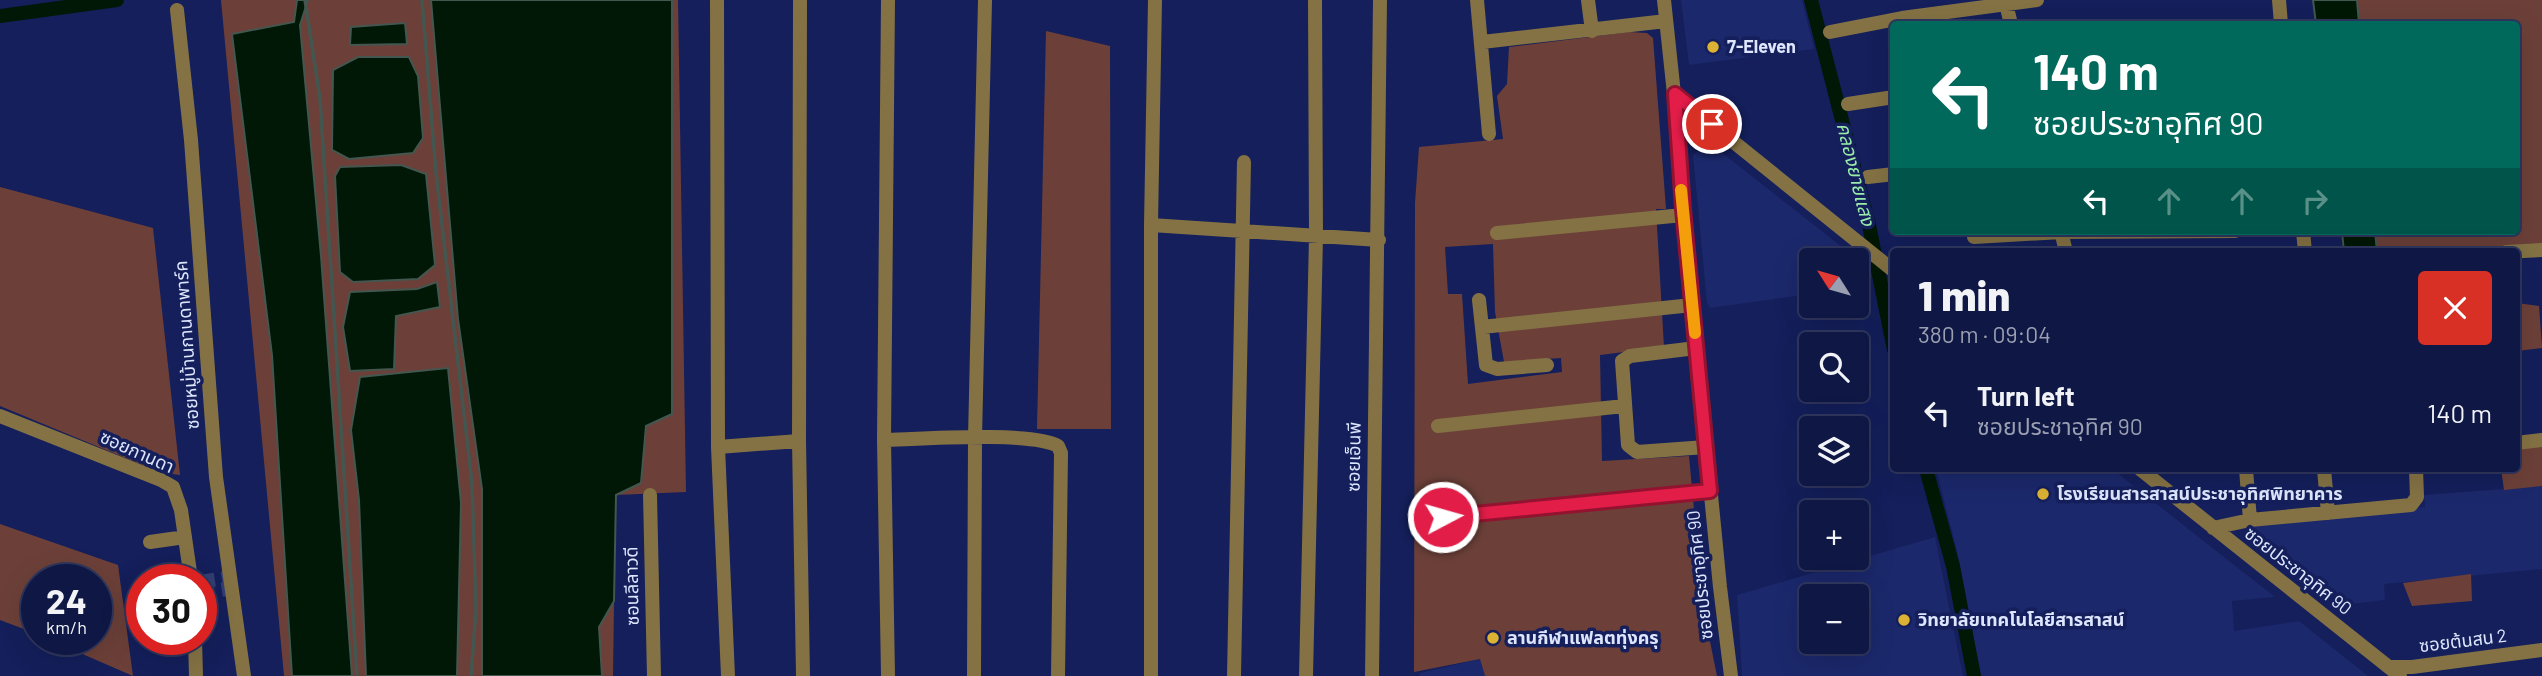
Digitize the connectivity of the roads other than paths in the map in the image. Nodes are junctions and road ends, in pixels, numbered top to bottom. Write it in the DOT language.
graph roads {
  1 [pos="717,0"];
  2 [pos="800,0"];
  3 [pos="888,0"];
  4 [pos="985,0"];
  5 [pos="1155,0"];
  6 [pos="1315,0"];
  7 [pos="1380,0"];
  8 [pos="1477,0"];
  9 [pos="1588,0"];
  10 [pos="1664,0"];
  11 [pos="2037,0"];
  12 [pos="2279,0"];
  13 [pos="2005,2"];
  14 [pos="177,10"];
  15 [pos="1665,21"];
  16 [pos="2010,21"];
  17 [pos="2281,21"];
  18 [pos="1591,30"];
  19 [pos="1830,32"];
  20 [pos="1482,42"];
  21 [pos="1675,94"];
  22 [pos="1890,98"];
  23 [pos="1848,103"];
  24 [pos="1489,134"];
  25 [pos="1244,162"];
  26 [pos="1890,174"];
  27 [pos="1868,177"];
  28 [pos="1683,215"];
  29 [pos="1151,225"];
  30 [pos="1243,232"];
  31 [pos="1497,233"];
  32 [pos="2003,235"];
  33 [pos="1316,237"];
  34 [pos="1974,237"];
  35 [pos="1379,240"];
  36 [pos="2542,250"];
  37 [pos="2520,251"];
  38 [pos="1890,268"];
  39 [pos="1479,300"];
  40 [pos="1692,305"];
  41 [pos="1482,327"];
  42 [pos="1696,348"];
  43 [pos="1547,365"];
  44 [pos="1624,406"];
  45 [pos="0,416"];
  46 [pos="1438,426"];
  47 [pos="975,438"];
  48 [pos="884,440"];
  49 [pos="2542,440"];
  50 [pos="799,441"];
  51 [pos="2520,443"];
  52 [pos="718,447"];
  53 [pos="1706,447"];
  54 [pos="2144,472"];
  55 [pos="2246,472"];
  56 [pos="2324,472"];
  57 [pos="2416,472"];
  58 [pos="1710,491"];
  59 [pos="650,495"];
  60 [pos="2328,513"];
  61 [pos="1443,517"];
  62 [pos="2250,520"];
  63 [pos="2213,528"];
  64 [pos="185,537"];
  65 [pos="150,542"];
  66 [pos="189,564"];
  67 [pos="2542,650"];
  68 [pos="195,655"];
  69 [pos="2394,671"];
  70 [pos="196,676"];
  71 [pos="244,676"];
  72 [pos="654,676"];
  73 [pos="728,676"];
  74 [pos="803,676"];
  75 [pos="888,676"];
  76 [pos="974,676"];
  77 [pos="1058,676"];
  78 [pos="1151,676"];
  79 [pos="1234,676"];
  80 [pos="1306,676"];
  81 [pos="1372,676"];
  82 [pos="1731,676"];
  1 -- 52 [label="street"];
  2 -- 50 [label="street"];
  3 -- 48 [label="street"];
  4 -- 47 [label="street"];
  5 -- 29 [label="street"];
  6 -- 33 [label="street"];
  7 -- 35 [label="street, ซอยเอ็นพี"];
  8 -- 20 [label="street"];
  9 -- 18 [label="street"];
  10 -- 15 [label="street, ซอยประชาอุทิศ 90"];
  11 -- 13 [label="street"];
  12 -- 17 [label="street"];
  13 -- 16 [label="street"];
  13 -- 19 [label="street"];
  14 -- 71 [label="street, ซอยหมู่บ้านกานดาพาร์ค"];
  15 -- 18 [label="street"];
  15 -- 21 [label="street, ซอยประชาอุทิศ 90"];
  18 -- 20 [label="street"];
  20 -- 24 [label="street"];
  21 -- 28 [label="street, ซอยประชาอุทิศ 90"];
  21 -- 38 [label="street"];
  22 -- 23 [label="street"];
  25 -- 30 [label="street"];
  26 -- 27 [label="street"];
  28 -- 31 [label="street"];
  28 -- 40 [label="street, ซอยประชาอุทิศ 90"];
  29 -- 30 [label="street"];
  29 -- 78 [label="street"];
  30 -- 33 [label="street"];
  30 -- 79 [label="street"];
  32 -- 34 [label="street"];
  33 -- 35 [label="street"];
  33 -- 80 [label="street"];
  35 -- 81 [label="street, ซอยเอ็นพี"];
  36 -- 37 [label="street"];
  39 -- 41 [label="street"];
  40 -- 41 [label="street"];
  40 -- 42 [label="street, ซอยประชาอุทิศ 90"];
  41 -- 43 [label="street"];
  42 -- 44 [label="street"];
  42 -- 53 [label="street, ซอยประชาอุทิศ 90"];
  44 -- 46 [label="street"];
  44 -- 53 [label="street"];
  45 -- 64 [label="street, ซอยกานดา"];
  47 -- 48 [label="street"];
  47 -- 76 [label="street"];
  47 -- 77 [label="street"];
  48 -- 75 [label="street"];
  49 -- 51 [label="street"];
  50 -- 52 [label="street"];
  50 -- 74 [label="street"];
  52 -- 73 [label="street"];
  53 -- 58 [label="street, ซอยประชาอุทิศ 90"];
  54 -- 63 [label="street, ซอยประชาอุทิศ 90"];
  55 -- 62 [label="street"];
  56 -- 60 [label="street"];
  57 -- 60 [label="street"];
  58 -- 61 [label="street"];
  58 -- 82 [label="street, ซอยประชาอุทิศ 90"];
  59 -- 72 [label="street, ซอนลีลาวดี"];
  60 -- 62 [label="street"];
  62 -- 63 [label="street"];
  63 -- 69 [label="street, ซอยประชาอุทิศ 90"];
  64 -- 65 [label="street"];
  64 -- 66 [label="street, ซอยกานดา"];
  67 -- 69 [label="street, ซอยต้นสน 2"];
  68 -- 70 [label="street"];
}
